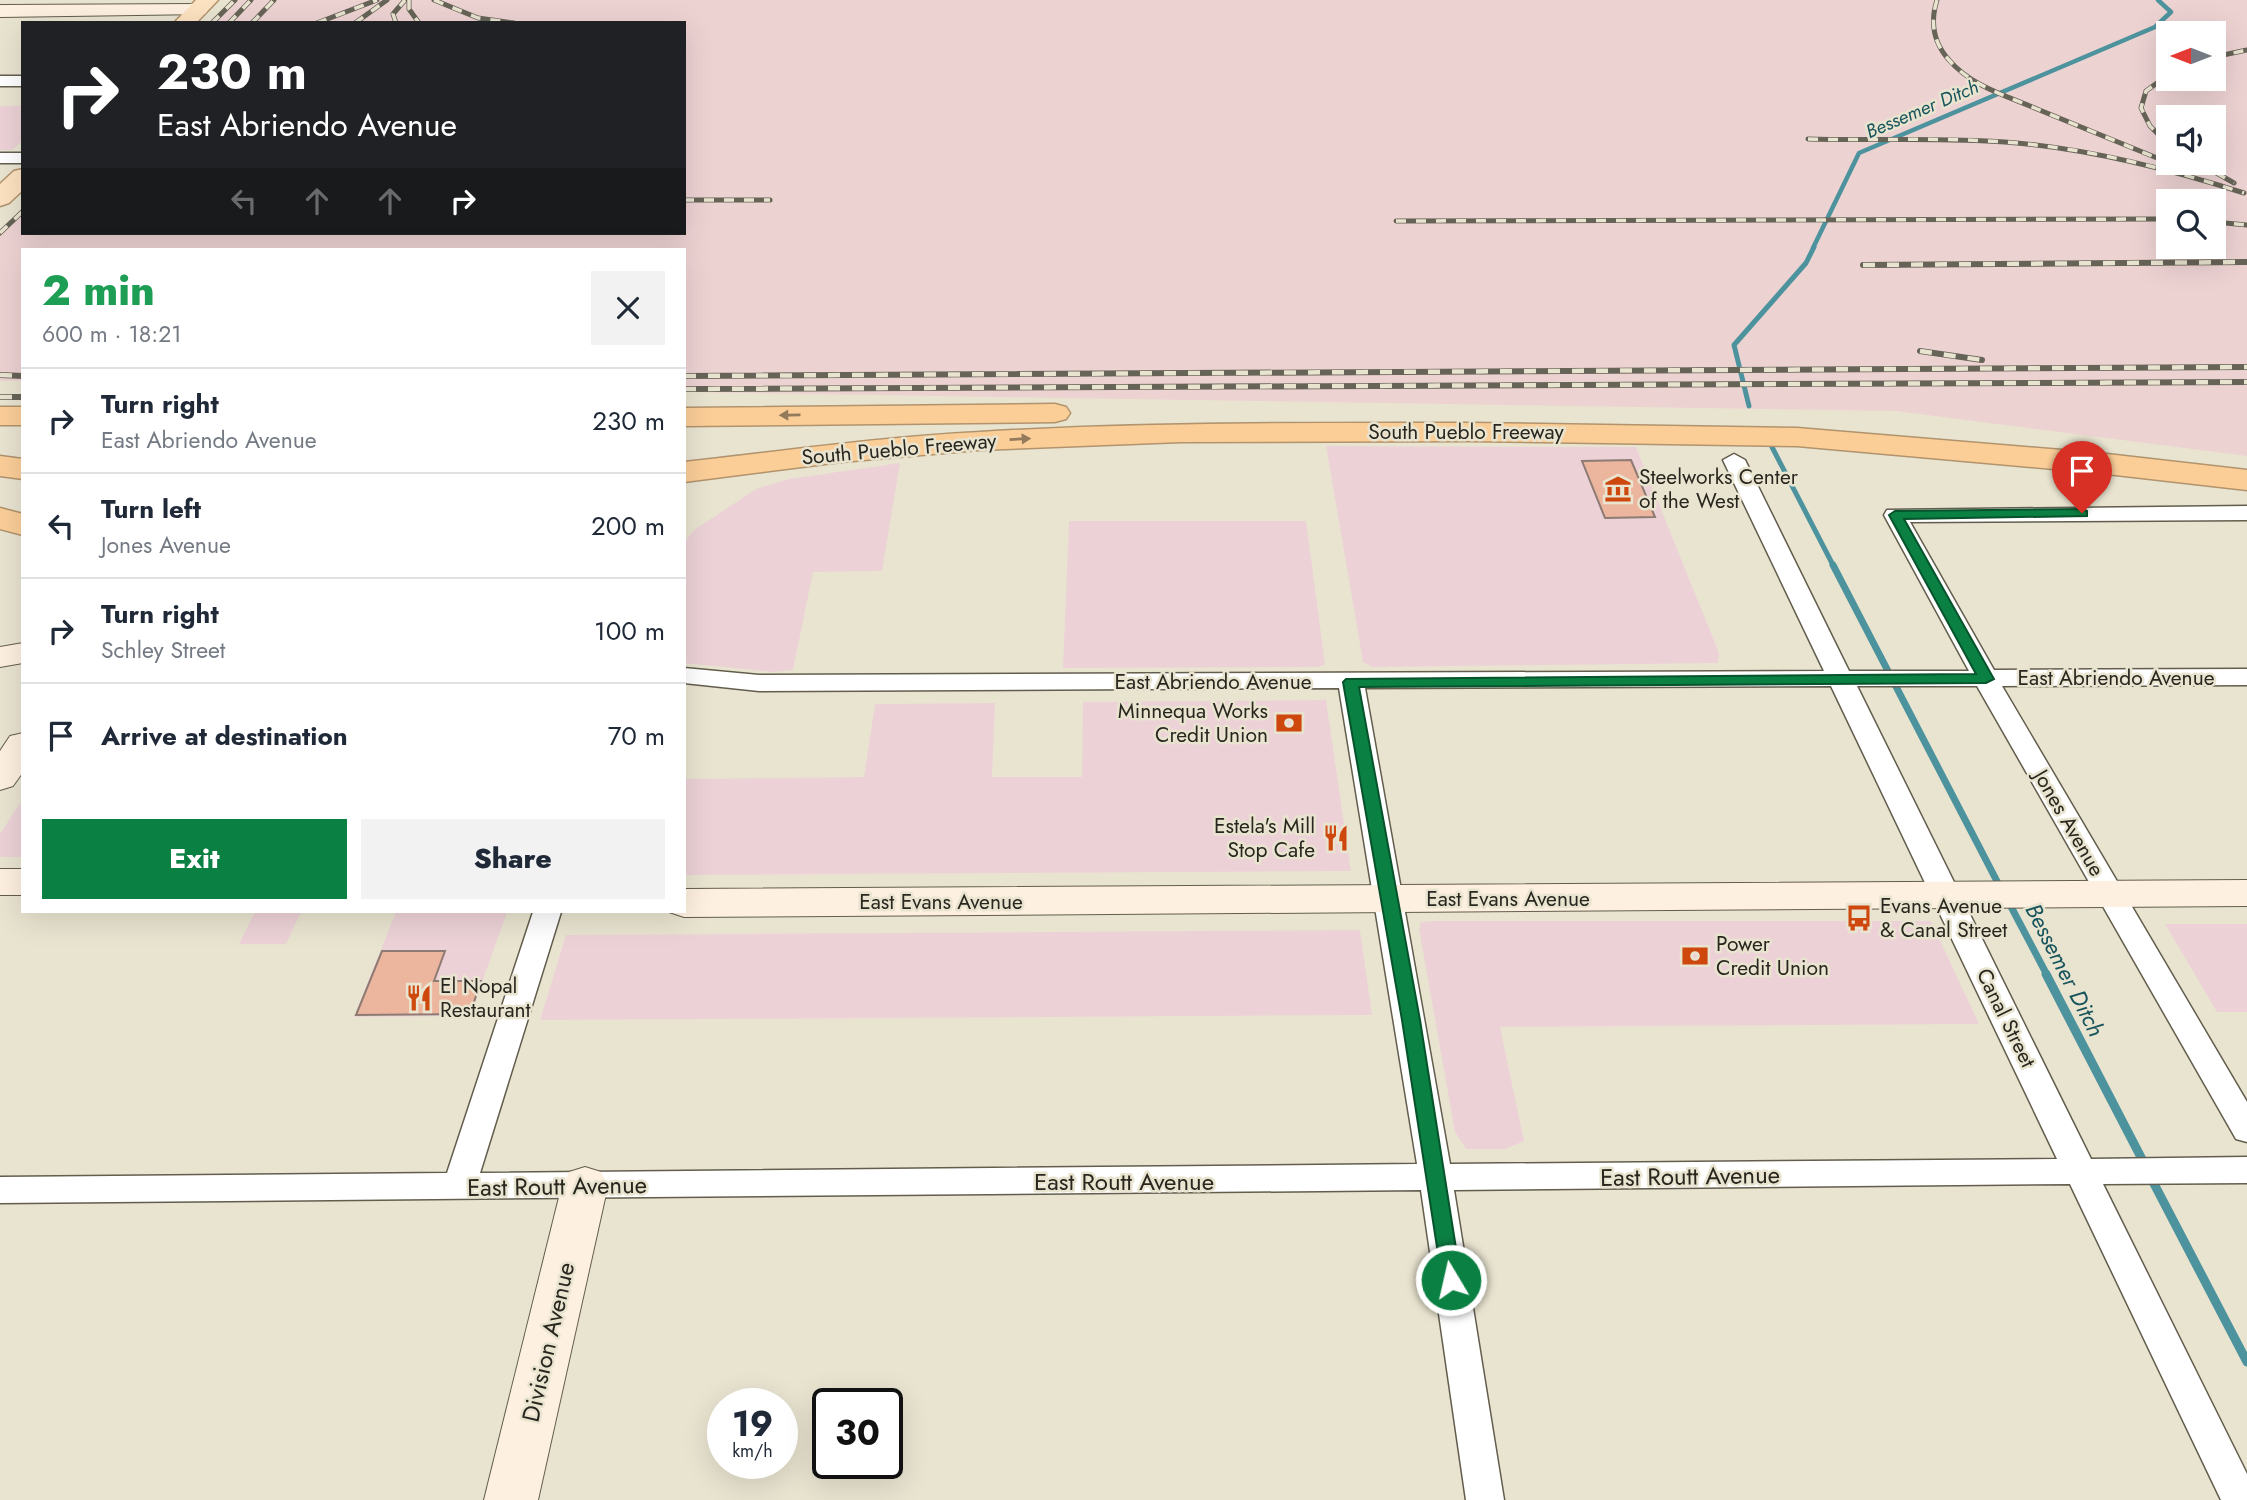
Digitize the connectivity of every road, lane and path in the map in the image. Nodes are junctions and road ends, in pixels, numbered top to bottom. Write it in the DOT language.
graph roads {
  1 [pos="0,11"];
  2 [pos="197,11"];
  3 [pos="0,81"];
  4 [pos="21,81"];
  5 [pos="0,158"];
  6 [pos="21,158"];
  7 [pos="21,178"];
  8 [pos="0,198"];
  9 [pos="1103,413"];
  10 [pos="0,416"];
  11 [pos="21,416"];
  12 [pos="686,417"];
  13 [pos="0,439"];
  14 [pos="979,441"];
  15 [pos="21,442"];
  16 [pos="686,449"];
  17 [pos="1734,460"];
  18 [pos="2247,461"];
  19 [pos="0,466"];
  20 [pos="21,469"];
  21 [pos="686,472"];
  22 [pos="2247,480"];
  23 [pos="686,491"];
  24 [pos="2247,513"];
  25 [pos="0,518"];
  26 [pos="21,524"];
  27 [pos="21,653"];
  28 [pos="0,657"];
  29 [pos="0,664"];
  30 [pos="21,664"];
  31 [pos="686,675"];
  32 [pos="2247,677"];
  33 [pos="1986,679"];
  34 [pos="1842,681"];
  35 [pos="1351,682"];
  36 [pos="21,747"];
  37 [pos="0,778"];
  38 [pos="0,882"];
  39 [pos="21,882"];
  40 [pos="2247,893"];
  41 [pos="2110,895"];
  42 [pos="1948,896"];
  43 [pos="1389,900"];
  44 [pos="686,903"];
  45 [pos="547,913"];
  46 [pos="2247,1130"];
  47 [pos="2247,1170"];
  48 [pos="2080,1171"];
  49 [pos="2167,1171"];
  50 [pos="1435,1179"];
  51 [pos="585,1185"];
  52 [pos="459,1187"];
  53 [pos="0,1190"];
  54 [pos="511,1500"];
  55 [pos="1485,1500"];
  56 [pos="2240,1500"];
  1 -- 2 [label="street"];
  3 -- 4 [label="street"];
  5 -- 6 [label="street"];
  7 -- 8 [label="main road"];
  9 -- 12 [label="highway, one-way"];
  9 -- 16 [label="highway, South Pueblo Freeway"];
  9 -- 18 [label="highway, South Pueblo Freeway"];
  10 -- 11 [label="highway"];
  13 -- 15 [label="highway"];
  14 -- 21 [label="highway, South Pueblo Freeway"];
  14 -- 22 [label="highway, South Pueblo Freeway, one-way"];
  14 -- 23 [label="highway"];
  17 -- 34 [label="street, Canal Street"];
  19 -- 20 [label="highway"];
  24 -- 33 [label="street, Jones Avenue"];
  25 -- 26 [label="highway"];
  27 -- 28 [label="street"];
  29 -- 30 [label="street"];
  31 -- 35 [label="street, East Abriendo Avenue"];
  32 -- 33 [label="street, East Abriendo Avenue"];
  33 -- 34 [label="street, East Abriendo Avenue"];
  33 -- 41 [label="street, Jones Avenue"];
  34 -- 35 [label="street, East Abriendo Avenue"];
  34 -- 42 [label="street, Canal Street"];
  35 -- 43 [label="street"];
  36 -- 37 [label="street"];
  38 -- 39 [label="street"];
  40 -- 41 [label="street, East Evans Avenue"];
  41 -- 42 [label="street, East Evans Avenue"];
  41 -- 46 [label="street, Jones Avenue"];
  42 -- 43 [label="street, East Evans Avenue"];
  42 -- 48 [label="street, Canal Street"];
  43 -- 44 [label="street, East Evans Avenue"];
  43 -- 50 [label="street"];
  45 -- 52 [label="street"];
  47 -- 49 [label="street, East Routt Avenue"];
  48 -- 49 [label="street, East Routt Avenue"];
  48 -- 50 [label="street, East Routt Avenue"];
  48 -- 56 [label="street, Canal Street"];
  50 -- 51 [label="street, East Routt Avenue"];
  50 -- 55 [label="street"];
  51 -- 52 [label="street, East Routt Avenue"];
  51 -- 54 [label="street, Division Avenue"];
  52 -- 53 [label="street, East Routt Avenue"];
}
